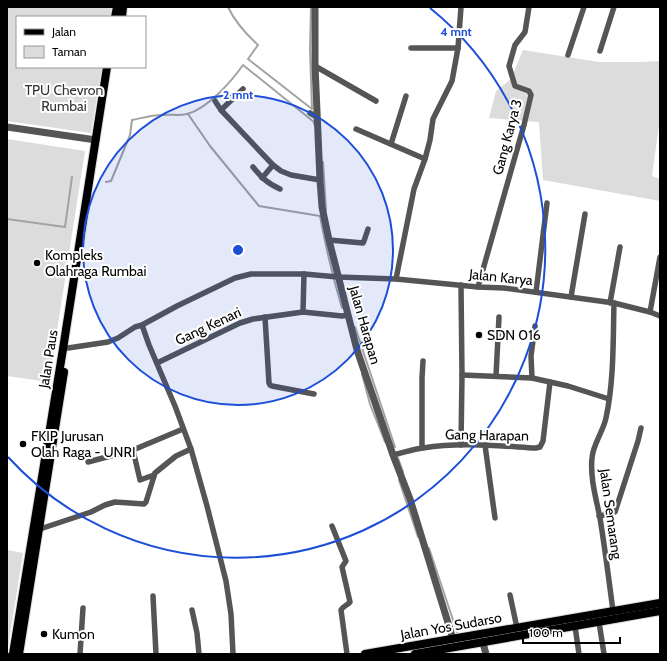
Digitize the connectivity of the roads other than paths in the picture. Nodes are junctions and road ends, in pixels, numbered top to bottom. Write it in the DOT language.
graph roads {
  1 [pos="315,7"];
  2 [pos="461,7"];
  3 [pos="529,7"];
  4 [pos="584,7"];
  5 [pos="614,7"];
  6 [pos="411,48"];
  7 [pos="458,48"];
  8 [pos="600,51"];
  9 [pos="568,55"];
  10 [pos="315,66"];
  11 [pos="107,68"];
  12 [pos="113,68"];
  13 [pos="243,88"];
  14 [pos="406,96"];
  15 [pos="215,101"];
  16 [pos="376,101"];
  17 [pos="221,110"];
  18 [pos="7,127"];
  19 [pos="356,129"];
  20 [pos="98,140"];
  21 [pos="391,144"];
  22 [pos="425,159"];
  23 [pos="273,166"];
  24 [pos="253,167"];
  25 [pos="262,178"];
  26 [pos="320,180"];
  27 [pos="280,189"];
  28 [pos="547,203"];
  29 [pos="586,214"];
  30 [pos="368,228"];
  31 [pos="329,240"];
  32 [pos="620,247"];
  33 [pos="660,257"];
  34 [pos="304,274"];
  35 [pos="337,277"];
  36 [pos="396,279"];
  37 [pos="461,285"];
  38 [pos="478,287"];
  39 [pos="536,292"];
  40 [pos="571,297"];
  41 [pos="612,303"];
  42 [pos="303,312"];
  43 [pos="650,312"];
  44 [pos="345,316"];
  45 [pos="660,316"];
  46 [pos="265,317"];
  47 [pos="499,317"];
  48 [pos="142,325"];
  49 [pos="535,326"];
  50 [pos="68,348"];
  51 [pos="423,361"];
  52 [pos="157,363"];
  53 [pos="462,375"];
  54 [pos="496,376"];
  55 [pos="532,378"];
  56 [pos="550,382"];
  57 [pos="314,394"];
  58 [pos="609,399"];
  59 [pos="641,428"];
  60 [pos="183,429"];
  61 [pos="461,444"];
  62 [pos="485,445"];
  63 [pos="422,448"];
  64 [pos="191,449"];
  65 [pos="133,450"];
  66 [pos="394,454"];
  67 [pos="88,462"];
  68 [pos="154,475"];
  69 [pos="599,516"];
  70 [pos="495,518"];
  71 [pos="332,526"];
  72 [pos="40,529"];
  73 [pos="510,595"];
  74 [pos="153,596"];
  75 [pos="660,603"];
  76 [pos="82,608"];
  77 [pos="192,610"];
  78 [pos="613,611"];
  79 [pos="660,611"];
  80 [pos="599,622"];
  81 [pos="536,624"];
  82 [pos="574,626"];
  83 [pos="517,628"];
  84 [pos="537,633"];
  85 [pos="453,639"];
  86 [pos="483,642"];
  87 [pos="13,654"];
  88 [pos="19,654"];
  89 [pos="80,654"];
  90 [pos="156,654"];
  91 [pos="199,654"];
  92 [pos="233,654"];
  93 [pos="347,654"];
  94 [pos="365,654"];
  95 [pos="417,654"];
  96 [pos="486,654"];
  97 [pos="579,654"];
  98 [pos="604,654"];
  1 -- 10 [label="street, Jalan Harapan"];
  2 -- 7 [label="street"];
  3 -- 38 [label="street, Gang Karya 3"];
  4 -- 9 [label="street"];
  5 -- 8 [label="street"];
  6 -- 7 [label="street"];
  7 -- 22 [label="street"];
  10 -- 16 [label="street"];
  10 -- 26 [label="street, Jalan Harapan"];
  11 -- 20 [label="main road, Jalan Paus"];
  12 -- 20 [label="main road, Jalan Paus"];
  13 -- 17 [label="street"];
  14 -- 21 [label="street"];
  15 -- 17 [label="street"];
  17 -- 23 [label="street"];
  18 -- 20 [label="street"];
  19 -- 21 [label="street"];
  20 -- 50 [label="main road, Jalan Paus"];
  20 -- 87 [label="main road, Jalan Paus"];
  21 -- 22 [label="street"];
  22 -- 36 [label="street"];
  23 -- 25 [label="street"];
  23 -- 26 [label="street"];
  24 -- 25 [label="street"];
  25 -- 27 [label="street"];
  26 -- 31 [label="street, Jalan Harapan"];
  28 -- 39 [label="street"];
  29 -- 40 [label="street"];
  30 -- 31 [label="street"];
  31 -- 35 [label="street, Jalan Harapan"];
  32 -- 41 [label="street, Jalan Semarang"];
  33 -- 43 [label="street"];
  34 -- 35 [label="street, Jalan Karya"];
  34 -- 42 [label="street"];
  34 -- 48 [label="street, Jalan Karya"];
  35 -- 36 [label="street, Jalan Karya"];
  35 -- 44 [label="street, Jalan Harapan"];
  36 -- 37 [label="street, Jalan Karya"];
  37 -- 38 [label="street, Jalan Karya"];
  37 -- 53 [label="street"];
  38 -- 39 [label="street, Jalan Karya"];
  39 -- 40 [label="street, Jalan Karya"];
  40 -- 41 [label="street, Jalan Karya"];
  41 -- 43 [label="street, Jalan Karya"];
  41 -- 58 [label="street, Jalan Semarang"];
  42 -- 44 [label="street, Gang Kenari"];
  42 -- 46 [label="street, Gang Kenari"];
  43 -- 45 [label="street, Jalan Karya"];
  44 -- 66 [label="street, Jalan Harapan"];
  46 -- 52 [label="street, Gang Kenari"];
  46 -- 57 [label="street"];
  47 -- 54 [label="street"];
  48 -- 50 [label="street, Jalan Karya"];
  48 -- 52 [label="street"];
  49 -- 55 [label="street"];
  50 -- 72 [label="main road, Jalan Paus"];
  51 -- 63 [label="street"];
  52 -- 60 [label="street"];
  53 -- 54 [label="street"];
  53 -- 61 [label="street"];
  54 -- 55 [label="street"];
  55 -- 56 [label="street"];
  56 -- 58 [label="street"];
  56 -- 62 [label="street, Gang Harapan"];
  58 -- 69 [label="street, Jalan Semarang"];
  59 -- 69 [label="street"];
  60 -- 64 [label="street"];
  60 -- 65 [label="street"];
  61 -- 62 [label="street, Gang Harapan"];
  61 -- 63 [label="street, Gang Harapan"];
  62 -- 70 [label="street"];
  63 -- 66 [label="street, Gang Harapan"];
  64 -- 68 [label="street"];
  64 -- 92 [label="street"];
  65 -- 67 [label="street"];
  65 -- 68 [label="street"];
  66 -- 85 [label="street, Jalan Harapan"];
  68 -- 72 [label="street"];
  69 -- 78 [label="street, Jalan Semarang"];
  71 -- 93 [label="street"];
  72 -- 88 [label="main road, Jalan Paus"];
  73 -- 83 [label="street"];
  74 -- 90 [label="street"];
  75 -- 78 [label="main road, Jalan Yos Sudarso"];
  76 -- 89 [label="street"];
  77 -- 91 [label="street"];
  78 -- 81 [label="main road, Jalan Yos Sudarso"];
  79 -- 80 [label="main road, Jalan Yos Sudarso"];
  80 -- 82 [label="main road, Jalan Yos Sudarso"];
  80 -- 98 [label="street"];
  81 -- 83 [label="main road, Jalan Yos Sudarso"];
  81 -- 84 [label="main road"];
  82 -- 84 [label="main road, Jalan Yos Sudarso"];
  82 -- 97 [label="street"];
  83 -- 85 [label="main road, Jalan Yos Sudarso"];
  84 -- 86 [label="main road, Jalan Yos Sudarso"];
  85 -- 94 [label="main road, Jalan Yos Sudarso"];
  86 -- 95 [label="main road, Jalan Yos Sudarso"];
  86 -- 96 [label="street"];
}
